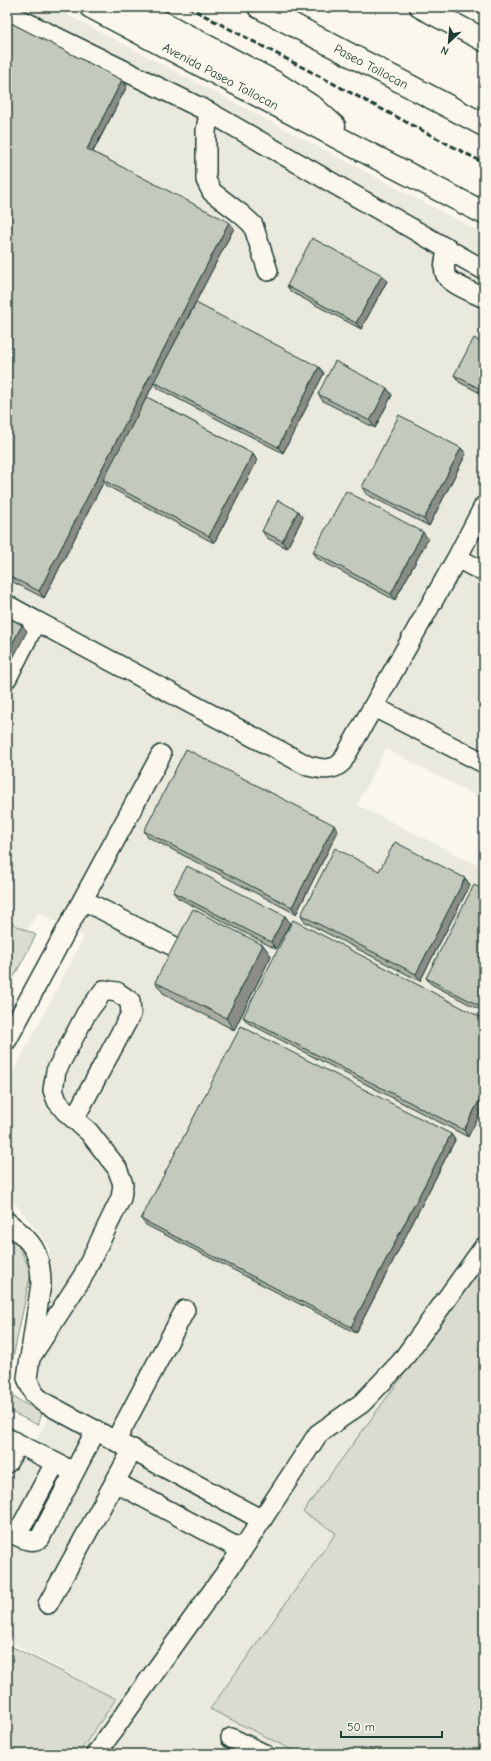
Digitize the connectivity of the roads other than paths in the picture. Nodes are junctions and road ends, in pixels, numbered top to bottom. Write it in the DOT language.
graph roads {
  1 [pos="91,7"];
  2 [pos="133,7"];
  3 [pos="259,7"];
  4 [pos="422,7"];
  5 [pos="7,13"];
  6 [pos="484,40"];
  7 [pos="210,112"];
  8 [pos="484,125"];
  9 [pos="350,144"];
  10 [pos="484,213"];
  11 [pos="448,248"];
  12 [pos="484,270"];
  13 [pos="268,271"];
  14 [pos="484,298"];
  15 [pos="484,506"];
  16 [pos="457,558"];
  17 [pos="484,572"];
  18 [pos="7,605"];
  19 [pos="36,621"];
  20 [pos="7,678"];
  21 [pos="374,707"];
  22 [pos="161,755"];
  23 [pos="484,763"];
  24 [pos="83,900"];
  25 [pos="181,950"];
  26 [pos="7,1040"];
  27 [pos="74,1119"];
  28 [pos="7,1222"];
  29 [pos="484,1247"];
  30 [pos="185,1310"];
  31 [pos="30,1358"];
  32 [pos="96,1430"];
  33 [pos="116,1440"];
  34 [pos="12,1441"];
  35 [pos="133,1450"];
  36 [pos="7,1463"];
  37 [pos="55,1463"];
  38 [pos="74,1473"];
  39 [pos="115,1482"];
  40 [pos="262,1520"];
  41 [pos="12,1533"];
  42 [pos="242,1550"];
  43 [pos="48,1604"];
  44 [pos="231,1738"];
  45 [pos="96,1754"];
  46 [pos="264,1754"];
  1 -- 9 [label="main road, Avenida Paseo Tollocan"];
  2 -- 9 [label="main road, Avenida Paseo Tollocan"];
  3 -- 8 [label="main road, Paseo Tollocan"];
  4 -- 6 [label="main road"];
  5 -- 7 [label="street"];
  7 -- 11 [label="street"];
  7 -- 13 [label="street"];
  9 -- 10 [label="main road, Avenida Paseo Tollocan"];
  11 -- 12 [label="street"];
  11 -- 14 [label="street"];
  15 -- 16 [label="street"];
  16 -- 17 [label="street"];
  16 -- 21 [label="street"];
  18 -- 19 [label="street"];
  19 -- 20 [label="street"];
  19 -- 21 [label="street"];
  21 -- 23 [label="street"];
  22 -- 24 [label="street"];
  24 -- 25 [label="street"];
  24 -- 26 [label="street"];
  27 -- 27 [label="street"];
  27 -- 31 [label="street"];
  28 -- 31 [label="street"];
  29 -- 40 [label="street"];
  30 -- 33 [label="street"];
  31 -- 32 [label="street"];
  32 -- 33 [label="street"];
  32 -- 38 [label="street"];
  33 -- 35 [label="street"];
  34 -- 36 [label="street"];
  34 -- 37 [label="street"];
  35 -- 39 [label="street"];
  35 -- 40 [label="street"];
  37 -- 38 [label="street"];
  37 -- 41 [label="street"];
  38 -- 41 [label="street"];
  39 -- 42 [label="street"];
  39 -- 43 [label="street"];
  40 -- 42 [label="street"];
  42 -- 45 [label="street"];
  44 -- 46 [label="street"];
}
